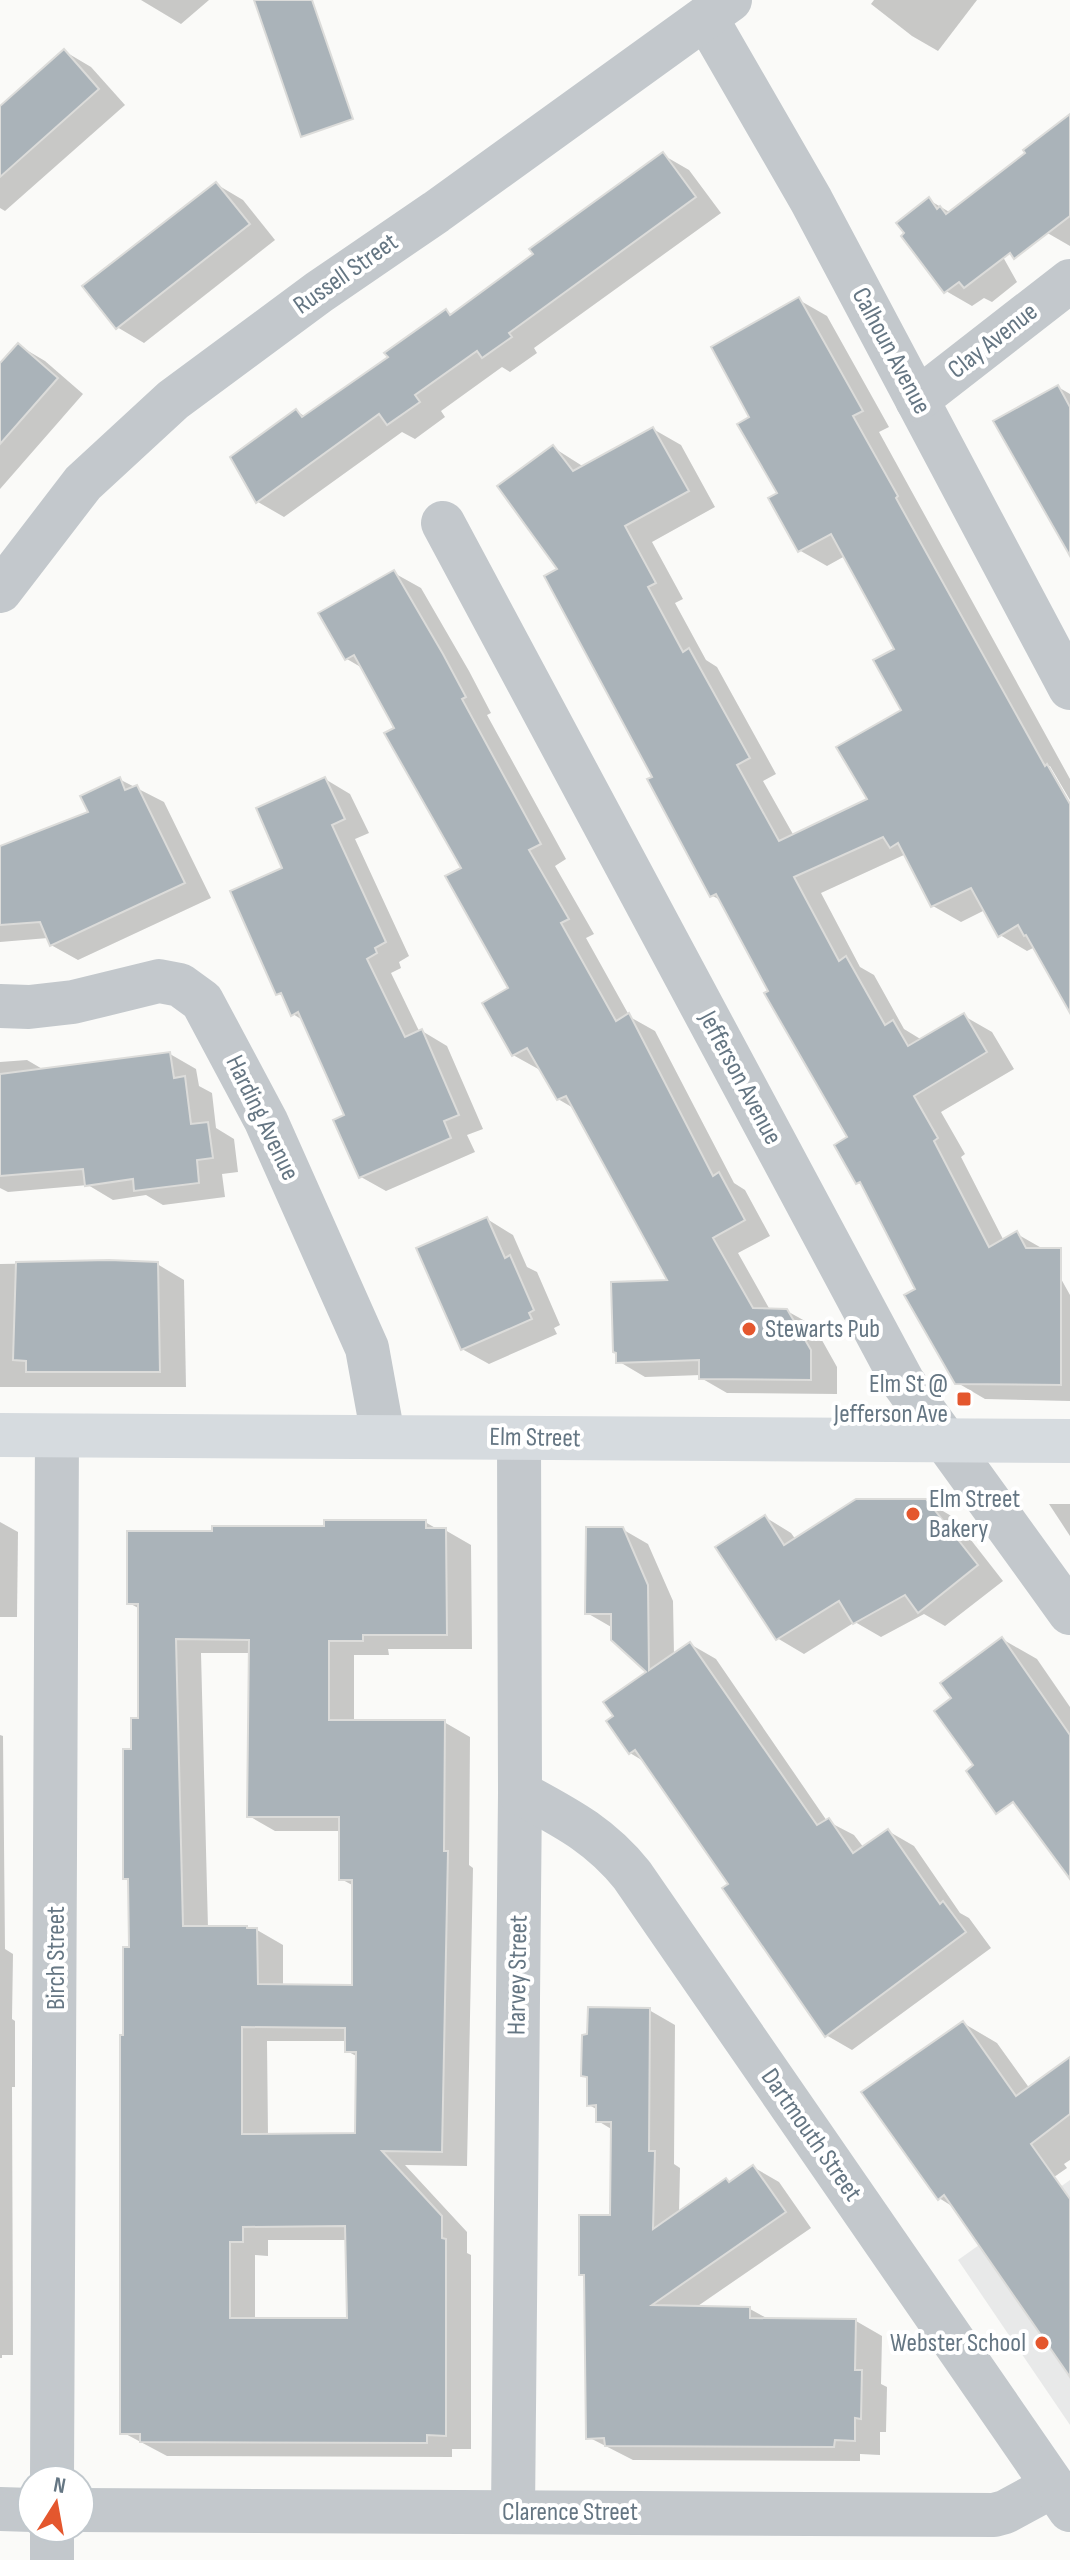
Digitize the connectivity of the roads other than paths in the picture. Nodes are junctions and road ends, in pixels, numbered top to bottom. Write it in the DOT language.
graph roads {
  1 [pos="718,9"];
  2 [pos="1070,281"];
  3 [pos="917,400"];
  4 [pos="443,523"];
  5 [pos="0,591"];
  6 [pos="1070,688"];
  7 [pos="0,1006"];
  8 [pos="0,1435"];
  9 [pos="57,1436"];
  10 [pos="383,1436"];
  11 [pos="519,1438"];
  12 [pos="947,1441"];
  13 [pos="1070,1441"];
  14 [pos="1070,1613"];
  15 [pos="520,1793"];
  16 [pos="52,2464"];
  17 [pos="1062,2498"];
  18 [pos="96,2510"];
  19 [pos="513,2512"];
  1 -- 3 [label="street, Calhoun Avenue"];
  1 -- 5 [label="street, Russell Street"];
  2 -- 3 [label="street, Clay Avenue"];
  3 -- 6 [label="street, Calhoun Avenue"];
  4 -- 12 [label="street, Jefferson Avenue"];
  7 -- 10 [label="street, Harding Avenue"];
  8 -- 9 [label="main road, Elm Street"];
  9 -- 10 [label="main road, Elm Street"];
  9 -- 16 [label="street, Birch Street"];
  10 -- 11 [label="main road, Elm Street"];
  11 -- 12 [label="main road, Elm Street"];
  11 -- 15 [label="street, Harvey Street"];
  12 -- 13 [label="main road, Elm Street"];
  12 -- 14 [label="street, Jefferson Avenue"];
  15 -- 17 [label="street, Dartmouth Street"];
  15 -- 19 [label="street, Harvey Street"];
  17 -- 19 [label="street, Clarence Street"];
  18 -- 19 [label="street, Clarence Street"];
}
